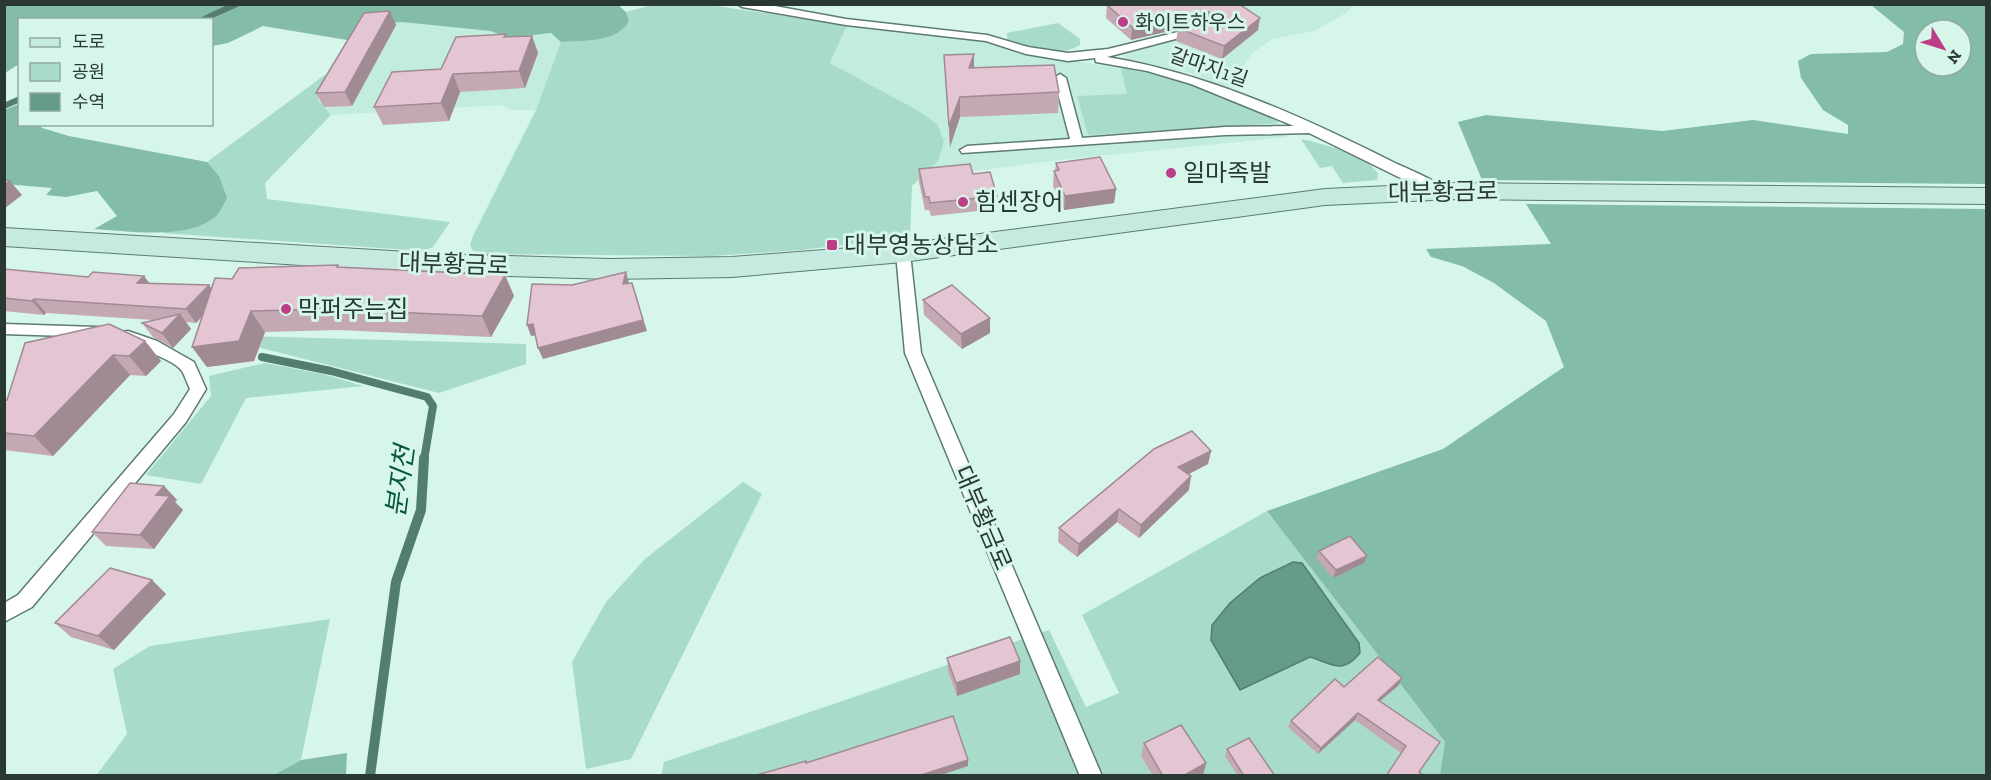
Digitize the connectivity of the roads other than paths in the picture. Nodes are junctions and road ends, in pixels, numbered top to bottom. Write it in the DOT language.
graph roads {
  1 [pos="742,4"];
  2 [pos="1203,29"];
  3 [pos="1084,57"];
  4 [pos="1060,78"];
  5 [pos="1315,131"];
  6 [pos="1077,142"];
  7 [pos="967,150"];
  8 [pos="1438,191"];
  9 [pos="1986,196"];
  10 [pos="4,237"];
  11 [pos="903,253"];
  12 [pos="4,329"];
  13 [pos="4,614"];
  14 [pos="1091,776"];
  1 -- 3 [label="lane, 갈마지1길"];
  2 -- 3 [label="lane, 갈마지1길"];
  3 -- 5 [label="lane, 갈마지1길"];
  4 -- 6 [label="lane"];
  5 -- 6 [label="lane, 갈마지1길"];
  5 -- 8 [label="lane, 갈마지1길"];
  6 -- 7 [label="lane, 갈마지1길"];
  8 -- 9 [label="main road, 대부황금로"];
  8 -- 11 [label="main road, 대부황금로"];
  10 -- 11 [label="main road, 대부황금로"];
  11 -- 14 [label="lane, 대부황금로"];
  12 -- 13 [label="lane"];
}
